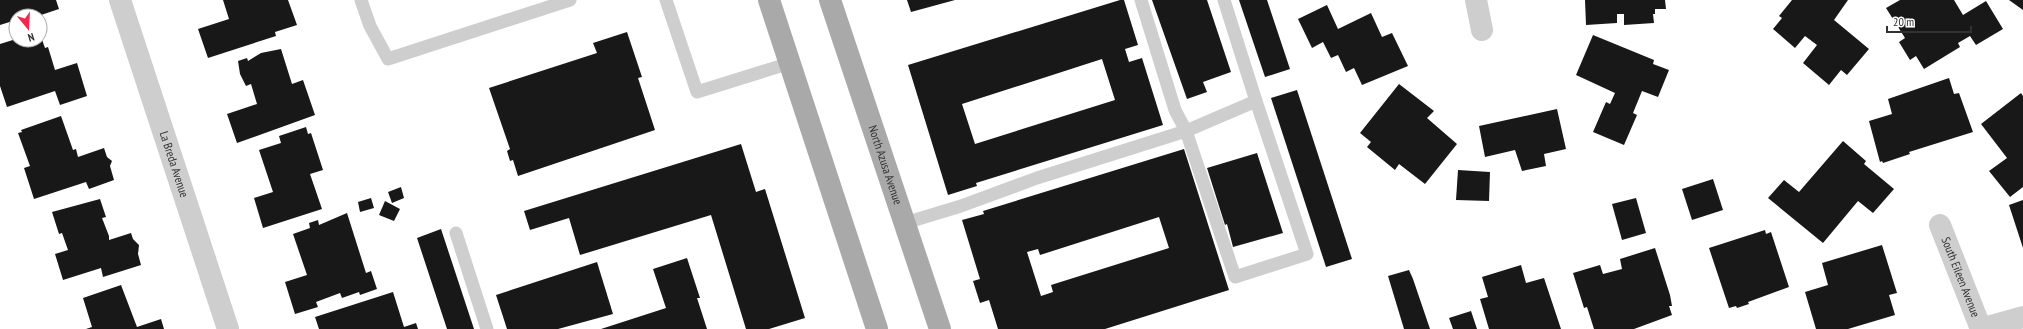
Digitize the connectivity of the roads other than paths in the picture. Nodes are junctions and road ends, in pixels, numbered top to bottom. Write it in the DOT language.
graph roads {
  1 [pos="120,0"];
  2 [pos="361,0"];
  3 [pos="570,0"];
  4 [pos="666,0"];
  5 [pos="769,0"];
  6 [pos="830,0"];
  7 [pos="1141,0"];
  8 [pos="1224,0"];
  9 [pos="1476,0"];
  10 [pos="1482,30"];
  11 [pos="790,64"];
  12 [pos="1256,101"];
  13 [pos="1186,131"];
  14 [pos="905,223"];
  15 [pos="1940,224"];
  16 [pos="456,233"];
  17 [pos="2023,317"];
  18 [pos="228,329"];
  19 [pos="488,329"];
  20 [pos="877,329"];
  21 [pos="940,329"];
  22 [pos="1981,329"];
  1 -- 18 [label="street, La Breda Avenue"];
  2 -- 3 [label="lane"];
  4 -- 11 [label="lane"];
  5 -- 11 [label="main road"];
  6 -- 14 [label="main road, North Azusa Avenue"];
  7 -- 13 [label="lane"];
  8 -- 12 [label="lane"];
  9 -- 10 [label="street"];
  11 -- 20 [label="main road"];
  12 -- 13 [label="lane"];
  12 -- 13 [label="lane"];
  13 -- 14 [label="lane"];
  14 -- 21 [label="main road, North Azusa Avenue"];
  15 -- 22 [label="street, South Eileen Avenue"];
  16 -- 19 [label="lane"];
  17 -- 22 [label="street"];
}
